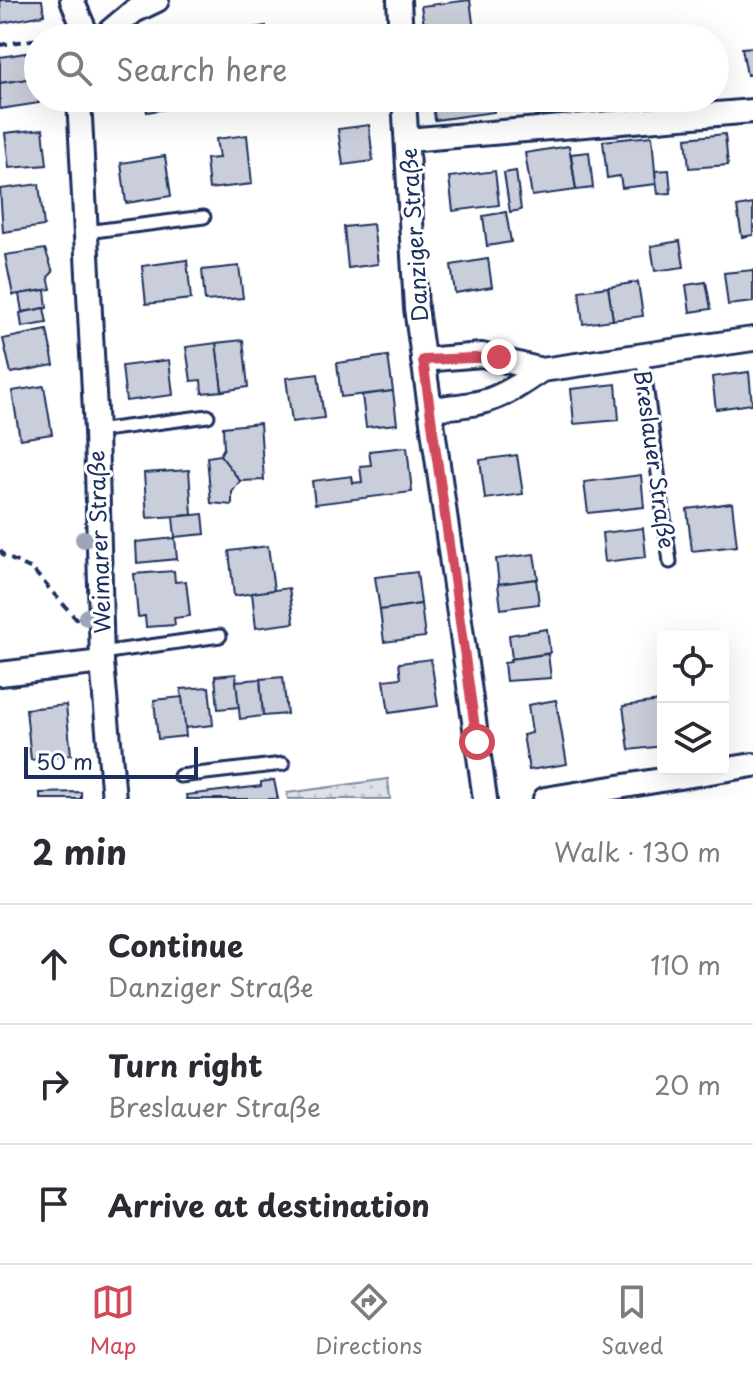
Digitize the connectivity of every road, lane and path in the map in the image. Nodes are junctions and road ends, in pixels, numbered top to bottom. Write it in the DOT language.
graph roads {
  1 [pos="72,0"];
  2 [pos="157,0"];
  3 [pos="399,0"];
  4 [pos="82,24"];
  5 [pos="119,24"];
  6 [pos="400,24"];
  7 [pos="24,41"];
  8 [pos="0,45"];
  9 [pos="753,111"];
  10 [pos="80,112"];
  11 [pos="405,112"];
  12 [pos="407,140"];
  13 [pos="204,217"];
  14 [pos="86,232"];
  15 [pos="753,339"];
  16 [pos="642,355"];
  17 [pos="423,360"];
  18 [pos="542,370"];
  19 [pos="430,409"];
  20 [pos="208,416"];
  21 [pos="96,431"];
  22 [pos="0,550"];
  23 [pos="670,562"];
  24 [pos="220,636"];
  25 [pos="102,657"];
  26 [pos="0,674"];
  27 [pos="283,764"];
  28 [pos="753,765"];
  29 [pos="180,776"];
  30 [pos="114,799"];
  31 [pos="485,799"];
  32 [pos="545,799"];
  1 -- 4 [label="street"];
  2 -- 5 [label="street"];
  3 -- 6 [label="street"];
  7 -- 8 [label="path"];
  9 -- 12 [label="street"];
  10 -- 14 [label="street, Weimarer Straße"];
  11 -- 12 [label="street, Danziger Straße"];
  12 -- 17 [label="street, Danziger Straße"];
  13 -- 14 [label="lane"];
  14 -- 21 [label="street, Weimarer Straße"];
  15 -- 16 [label="street, Breslauer Straße"];
  16 -- 18 [label="street, Breslauer Straße"];
  16 -- 23 [label="lane, Breslauer Straße"];
  17 -- 18 [label="street, Breslauer Straße"];
  17 -- 19 [label="street, Danziger Straße"];
  18 -- 19 [label="street, Breslauer Straße"];
  19 -- 31 [label="street, Danziger Straße"];
  20 -- 21 [label="lane, Weimarer Straße"];
  21 -- 25 [label="street, Weimarer Straße"];
  22 -- 25 [label="path"];
  24 -- 25 [label="lane, Weimarer Straße"];
  25 -- 26 [label="street"];
  25 -- 30 [label="street, Weimarer Straße"];
  27 -- 29 [label="lane"];
  28 -- 32 [label="street"];
}
